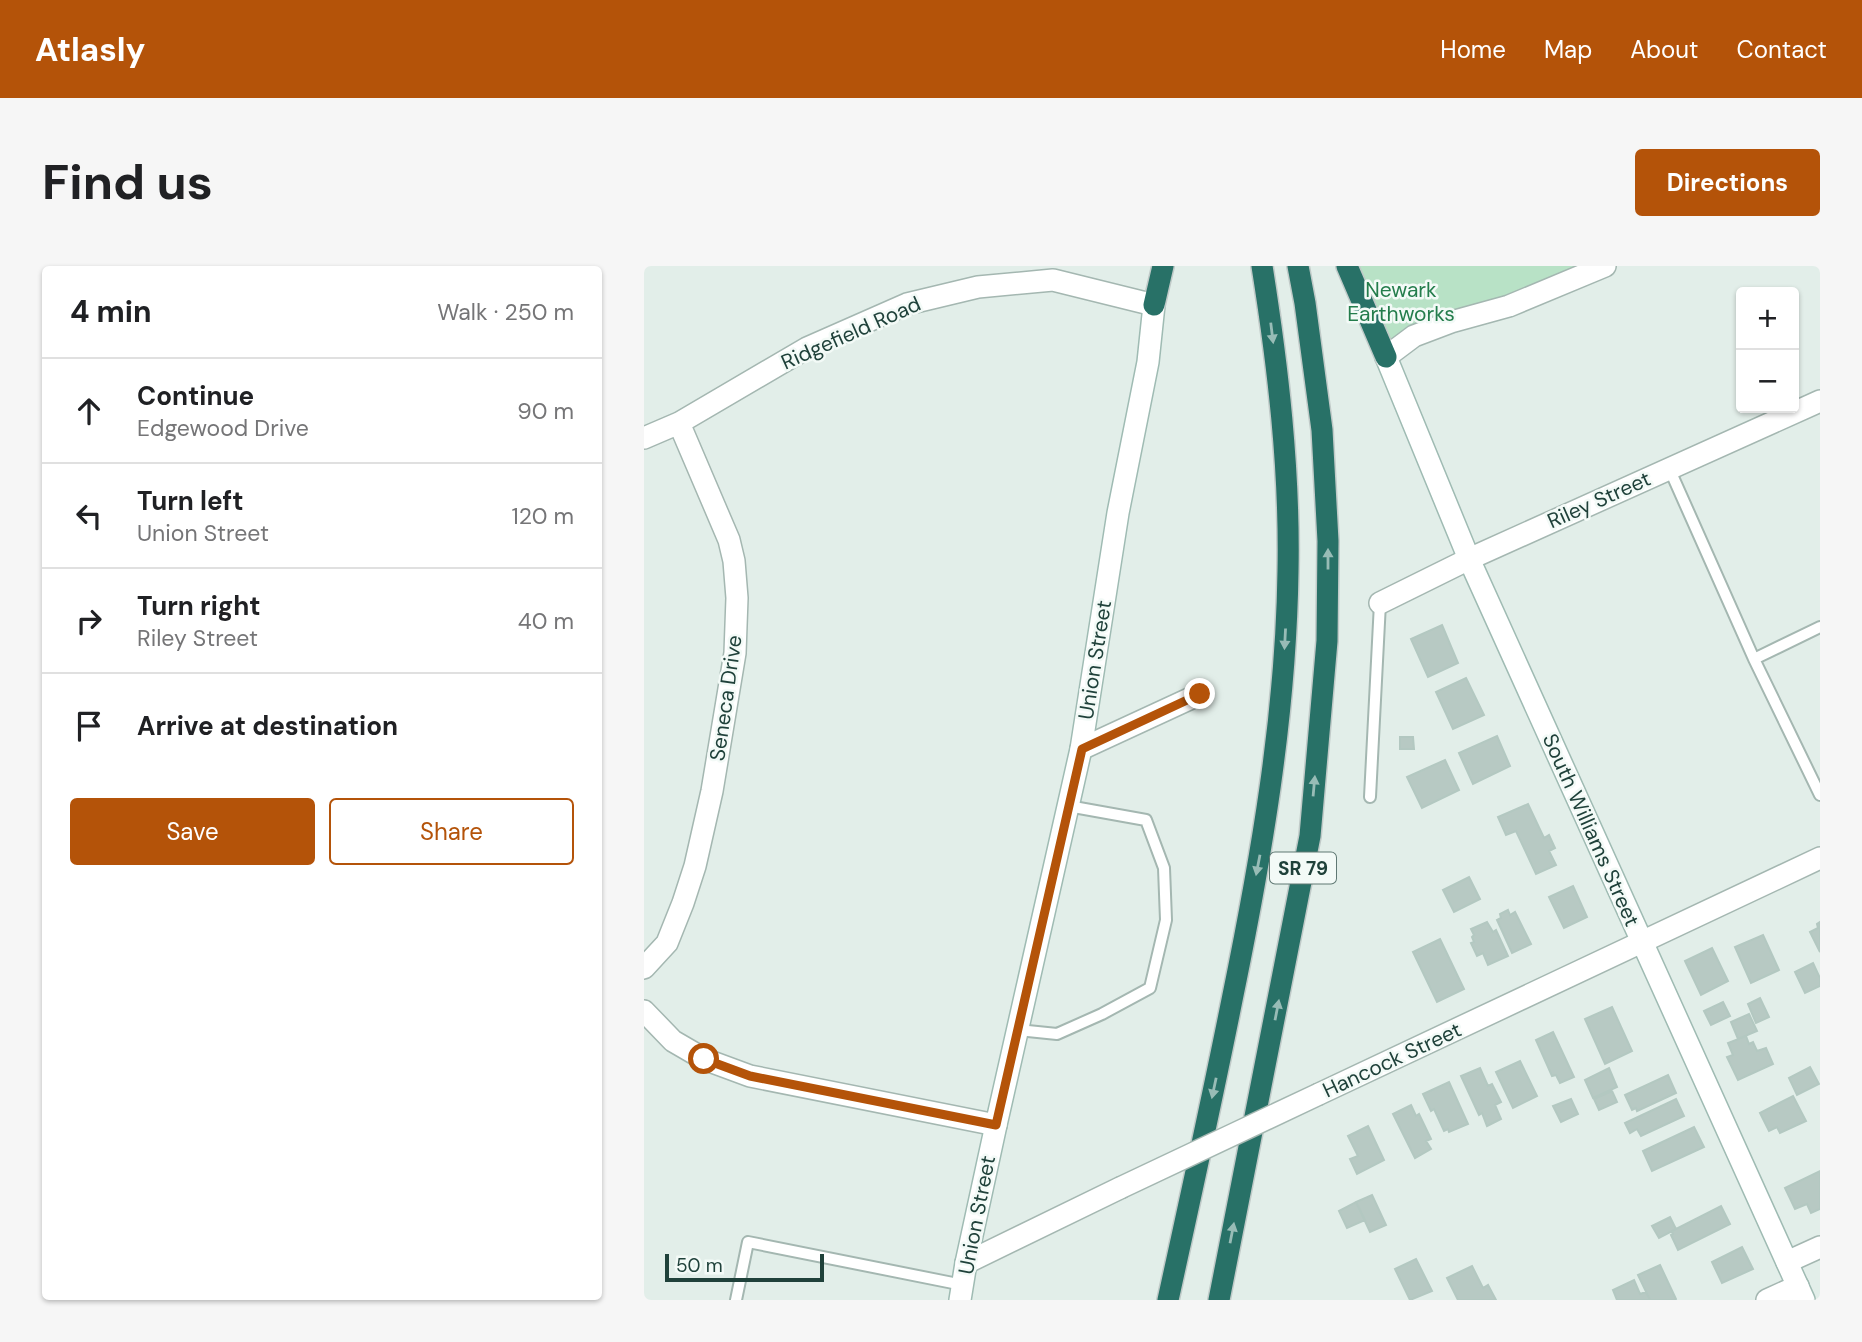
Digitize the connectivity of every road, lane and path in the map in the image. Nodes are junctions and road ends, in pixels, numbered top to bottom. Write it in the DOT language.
graph roads {
  1 [pos="1163,266"];
  2 [pos="1262,266"];
  3 [pos="1298,266"];
  4 [pos="1347,266"];
  5 [pos="1605,266"];
  6 [pos="1154,305"];
  7 [pos="1386,358"];
  8 [pos="1820,401"];
  9 [pos="679,423"];
  10 [pos="644,438"];
  11 [pos="1669,468"];
  12 [pos="1469,559"];
  13 [pos="1380,603"];
  14 [pos="1820,627"];
  15 [pos="1755,659"];
  16 [pos="1200,694"];
  17 [pos="1082,749"];
  18 [pos="1820,795"];
  19 [pos="1370,797"];
  20 [pos="1068,806"];
  21 [pos="1820,858"];
  22 [pos="1642,942"];
  23 [pos="644,968"];
  24 [pos="644,1012"];
  25 [pos="1018,1030"];
  26 [pos="996,1125"];
  27 [pos="1820,1247"];
  28 [pos="1787,1262"];
  29 [pos="966,1263"];
  30 [pos="962,1292"];
  31 [pos="1801,1293"];
  32 [pos="736,1300"];
  33 [pos="1168,1300"];
  34 [pos="1219,1300"];
  35 [pos="1767,1300"];
  1 -- 6 [label="highway"];
  2 -- 33 [label="highway, SR 79, one-way"];
  34 -- 3 [label="highway, SR 79, one-way"];
  4 -- 7 [label="highway"];
  5 -- 7 [label="street"];
  6 -- 9 [label="street, Ridgefield Road"];
  6 -- 17 [label="street, Union Street"];
  7 -- 12 [label="street, South Williams Street"];
  8 -- 11 [label="street, Riley Street"];
  9 -- 10 [label="street, Ridgefield Road"];
  9 -- 23 [label="street, Seneca Drive"];
  11 -- 12 [label="street, Riley Street"];
  11 -- 15 [label="lane"];
  12 -- 13 [label="street, Riley Street"];
  12 -- 22 [label="street, South Williams Street"];
  13 -- 19 [label="lane"];
  14 -- 15 [label="lane"];
  15 -- 18 [label="lane"];
  16 -- 17 [label="street"];
  17 -- 20 [label="street, Union Street"];
  20 -- 25 [label="street, Union Street"];
  20 -- 25 [label="lane"];
  21 -- 22 [label="street, Hancock Street"];
  22 -- 28 [label="street, South Williams Street"];
  22 -- 29 [label="street, Hancock Street, bridge"];
  24 -- 26 [label="street"];
  25 -- 26 [label="street, Union Street"];
  26 -- 29 [label="street, Union Street"];
  27 -- 28 [label="street"];
  28 -- 31 [label="street, South Williams Street"];
  29 -- 30 [label="street, Union Street"];
  30 -- 32 [label="lane"];
  31 -- 35 [label="street"];
}
